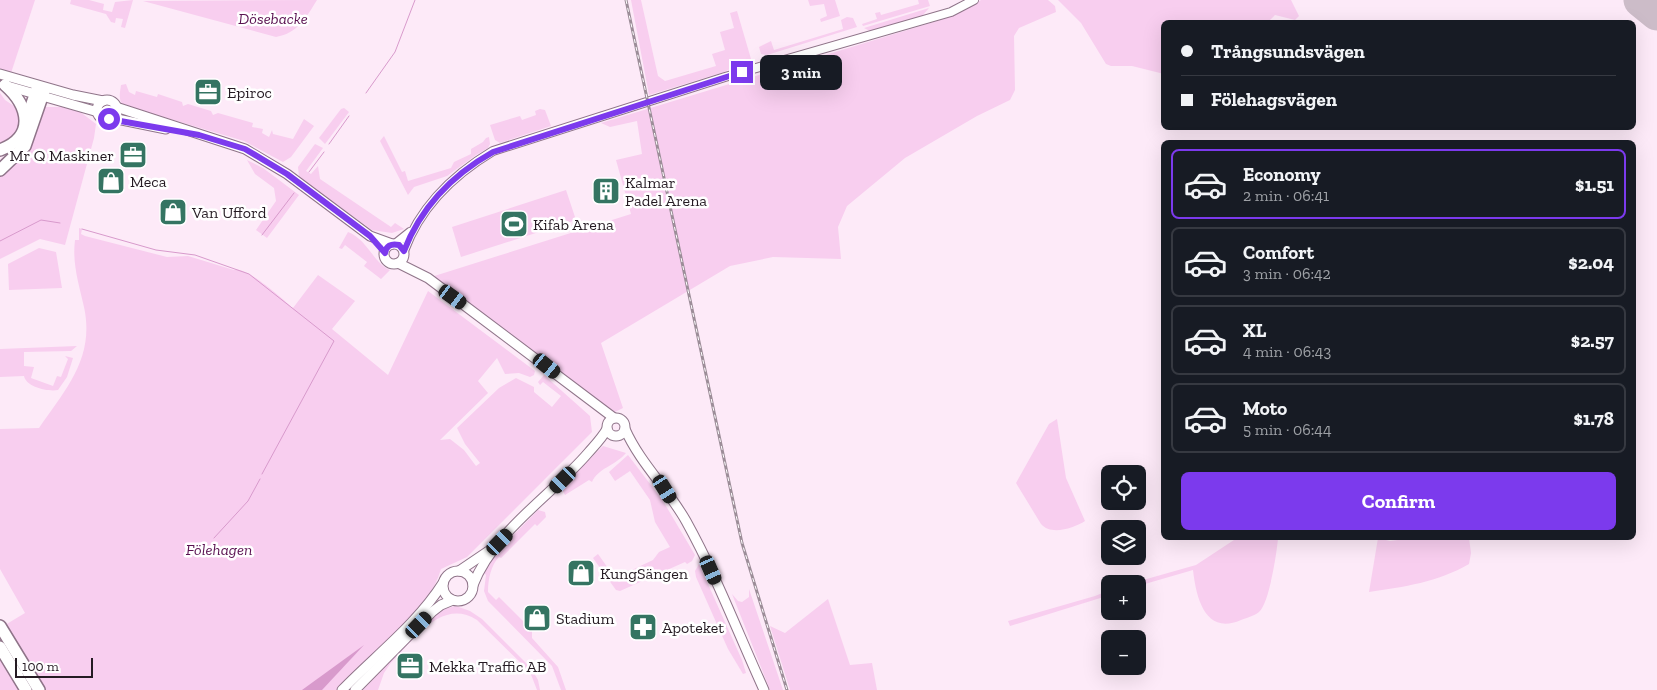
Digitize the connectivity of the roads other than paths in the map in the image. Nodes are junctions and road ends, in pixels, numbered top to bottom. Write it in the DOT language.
graph roads {
  1 [pos="974,0"];
  2 [pos="1,80"];
  3 [pos="40,92"];
  4 [pos="73,95"];
  5 [pos="103,101"];
  6 [pos="116,107"];
  7 [pos="98,112"];
  8 [pos="112,118"];
  9 [pos="26,120"];
  10 [pos="199,135"];
  11 [pos="0,150"];
  12 [pos="0,170"];
  13 [pos="411,231"];
  14 [pos="370,236"];
  15 [pos="394,244"];
  16 [pos="404,252"];
  17 [pos="385,253"];
  18 [pos="398,263"];
  19 [pos="416,271"];
  20 [pos="583,394"];
  21 [pos="614,418"];
  22 [pos="606,428"];
  23 [pos="626,429"];
  24 [pos="616,437"];
  25 [pos="639,455"];
  26 [pos="582,460"];
  27 [pos="500,542"];
  28 [pos="461,572"];
  29 [pos="443,583"];
  30 [pos="473,585"];
  31 [pos="453,600"];
  32 [pos="0,626"];
  33 [pos="0,647"];
  34 [pos="27,672"];
  35 [pos="26,689"];
  36 [pos="39,690"];
  37 [pos="43,690"];
  38 [pos="342,690"];
  39 [pos="355,690"];
  40 [pos="764,690"];
  1 -- 13 [label="street"];
  2 -- 3 [label="main road"];
  2 -- 4 [label="main road"];
  2 -- 9 [label="highway"];
  3 -- 4 [label="main road"];
  3 -- 7 [label="main road"];
  3 -- 9 [label="highway"];
  3 -- 12 [label="highway"];
  4 -- 5 [label="main road"];
  5 -- 6 [label="main road"];
  5 -- 7 [label="main road"];
  6 -- 8 [label="main road"];
  6 -- 10 [label="main road"];
  7 -- 8 [label="main road"];
  8 -- 10 [label="main road"];
  9 -- 11 [label="highway"];
  10 -- 14 [label="main road"];
  13 -- 15 [label="street"];
  13 -- 16 [label="street"];
  14 -- 15 [label="main road"];
  14 -- 17 [label="main road"];
  15 -- 16 [label="main road"];
  15 -- 17 [label="main road"];
  16 -- 18 [label="main road"];
  16 -- 19 [label="main road"];
  17 -- 18 [label="main road"];
  18 -- 19 [label="main road"];
  19 -- 20 [label="main road"];
  20 -- 21 [label="main road"];
  20 -- 22 [label="main road"];
  21 -- 22 [label="main road"];
  21 -- 23 [label="main road"];
  22 -- 24 [label="main road"];
  22 -- 26 [label="main road"];
  23 -- 24 [label="main road"];
  23 -- 25 [label="main road"];
  24 -- 25 [label="main road"];
  24 -- 26 [label="main road"];
  25 -- 40 [label="main road"];
  26 -- 27 [label="main road"];
  27 -- 28 [label="main road"];
  27 -- 30 [label="main road"];
  28 -- 29 [label="main road"];
  28 -- 30 [label="main road"];
  29 -- 31 [label="main road"];
  29 -- 38 [label="main road"];
  30 -- 31 [label="main road"];
  31 -- 39 [label="main road"];
  32 -- 34 [label="highway"];
  33 -- 35 [label="highway"];
  34 -- 36 [label="highway"];
  34 -- 37 [label="highway"];
}
